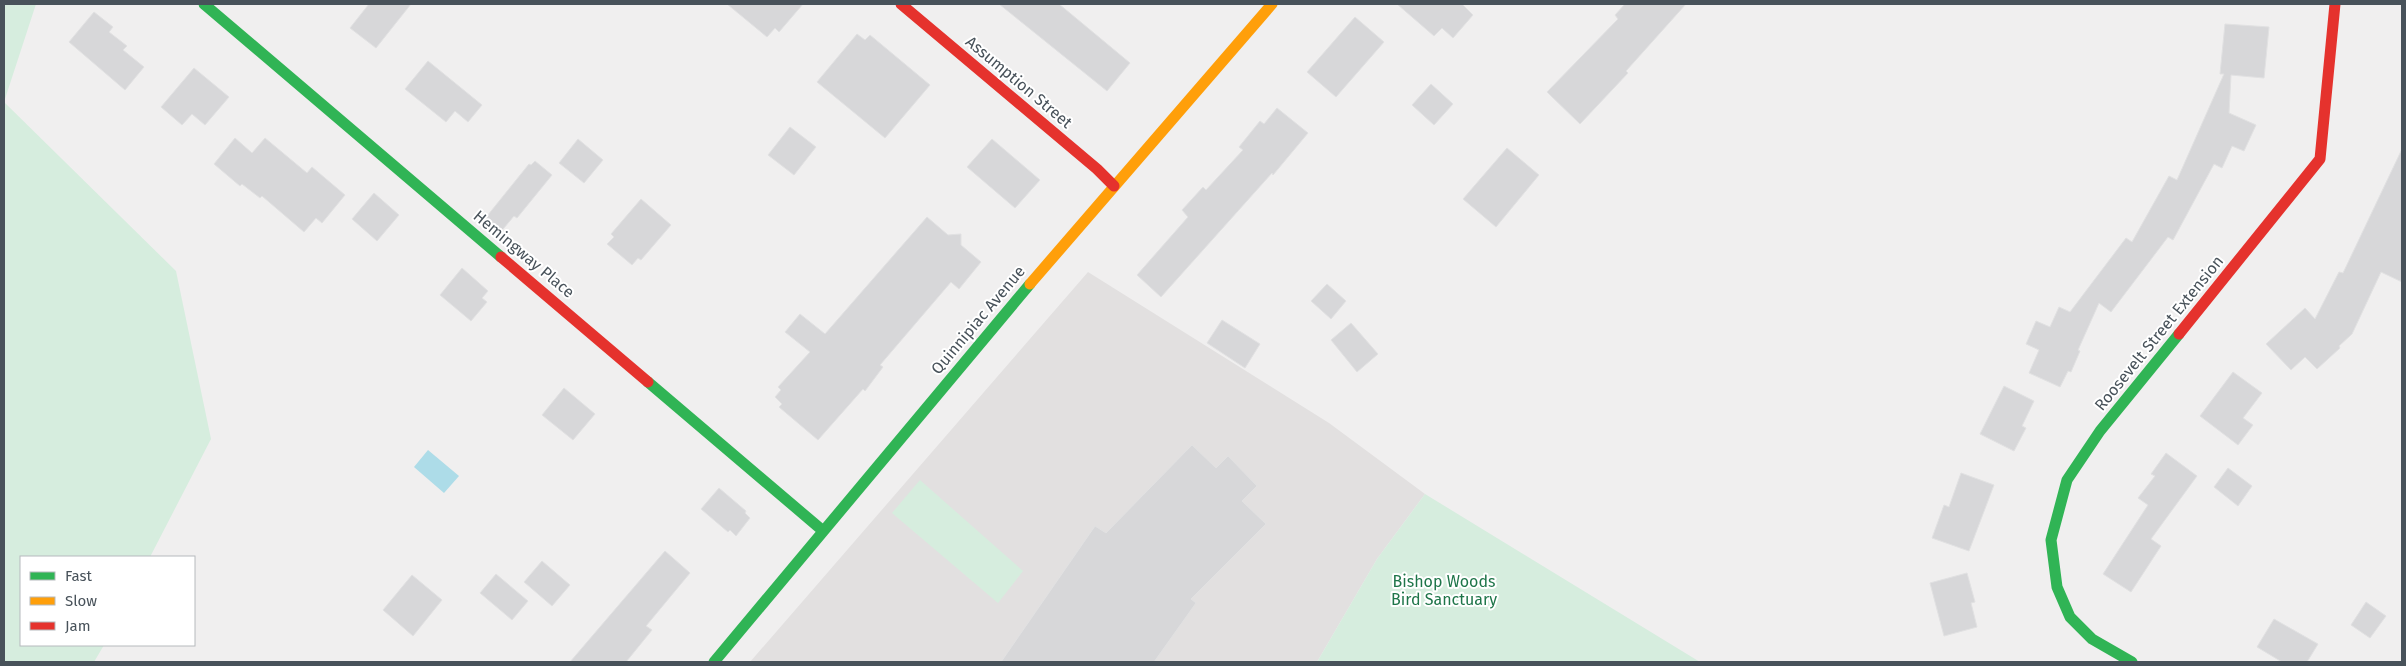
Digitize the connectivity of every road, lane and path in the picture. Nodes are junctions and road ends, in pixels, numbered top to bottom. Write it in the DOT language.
graph roads {
  1 [pos="204,4"];
  2 [pos="901,4"];
  3 [pos="1272,4"];
  4 [pos="2335,4"];
  5 [pos="1114,186"];
  6 [pos="822,530"];
  7 [pos="714,662"];
  8 [pos="2132,662"];
  1 -- 6 [label="street, Hemingway Place"];
  2 -- 5 [label="street, Assumption Street"];
  3 -- 5 [label="street, Quinnipiac Avenue"];
  4 -- 8 [label="street, Roosevelt Street Extension"];
  5 -- 6 [label="street, Quinnipiac Avenue"];
  6 -- 7 [label="street, Quinnipiac Avenue"];
}
